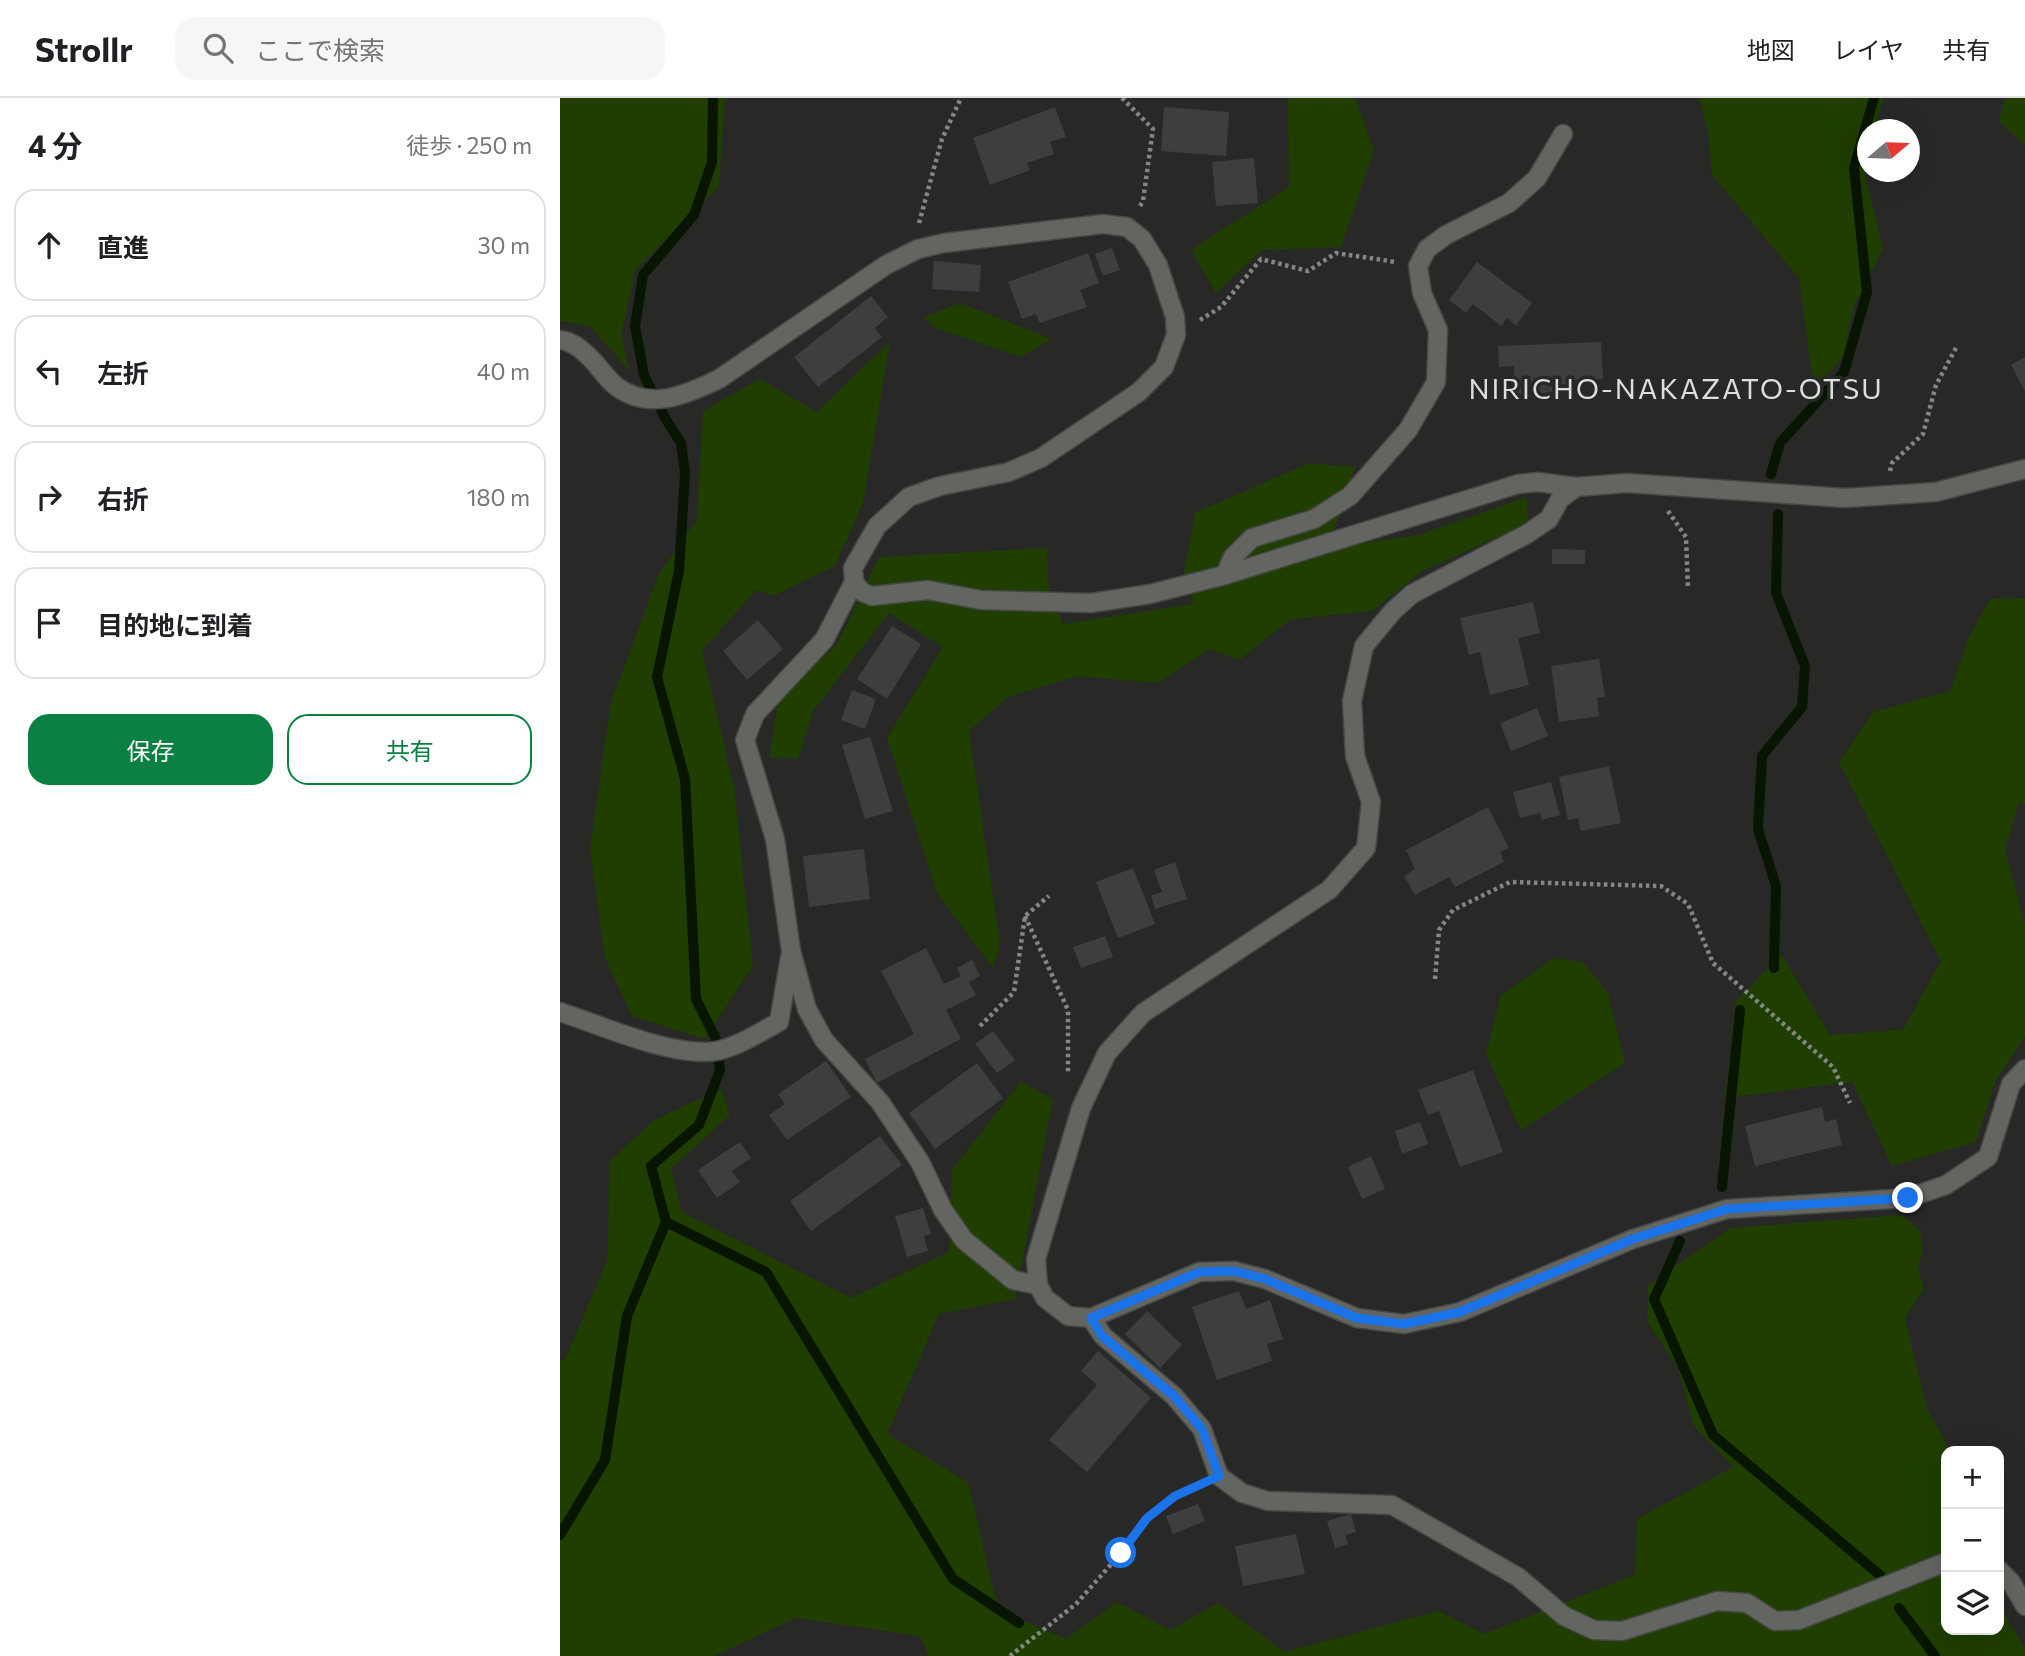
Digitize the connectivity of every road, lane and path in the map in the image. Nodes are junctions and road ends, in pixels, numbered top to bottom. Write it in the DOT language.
graph roads {
  1 [pos="961,98"];
  2 [pos="1122,98"];
  3 [pos="1563,134"];
  4 [pos="1126,227"];
  5 [pos="918,249"];
  6 [pos="1418,265"];
  7 [pos="1176,335"];
  8 [pos="560,340"];
  9 [pos="1957,346"];
  10 [pos="2025,469"];
  11 [pos="1627,483"];
  12 [pos="1576,487"];
  13 [pos="1883,495"];
  14 [pos="1225,575"];
  15 [pos="854,582"];
  16 [pos="1688,589"];
  17 [pos="1049,897"];
  18 [pos="1025,916"];
  19 [pos="791,951"];
  20 [pos="1435,979"];
  21 [pos="560,1012"];
  22 [pos="980,1026"];
  23 [pos="2025,1069"];
  24 [pos="1850,1104"];
  25 [pos="1081,1108"];
  26 [pos="1038,1284"];
  27 [pos="1091,1318"];
  28 [pos="1219,1476"];
  29 [pos="1941,1564"];
  30 [pos="2001,1572"];
  31 [pos="2025,1606"];
  32 [pos="1010,1656"];
  1 -- 5 [label="path"];
  2 -- 4 [label="path"];
  3 -- 6 [label="street"];
  4 -- 5 [label="street"];
  4 -- 7 [label="street"];
  5 -- 8 [label="street"];
  6 -- 7 [label="path"];
  6 -- 14 [label="street"];
  7 -- 15 [label="street"];
  9 -- 13 [label="path"];
  10 -- 13 [label="street"];
  11 -- 12 [label="street"];
  11 -- 13 [label="street"];
  11 -- 16 [label="path"];
  12 -- 14 [label="street"];
  12 -- 25 [label="street"];
  14 -- 15 [label="street"];
  15 -- 19 [label="street"];
  17 -- 18 [label="path"];
  18 -- 22 [label="path"];
  18 -- 25 [label="path"];
  19 -- 21 [label="street"];
  19 -- 26 [label="street"];
  20 -- 24 [label="path"];
  23 -- 27 [label="street"];
  25 -- 26 [label="street"];
  26 -- 27 [label="street"];
  27 -- 28 [label="street"];
  28 -- 29 [label="street"];
  28 -- 32 [label="path"];
  30 -- 31 [label="street"];
}
